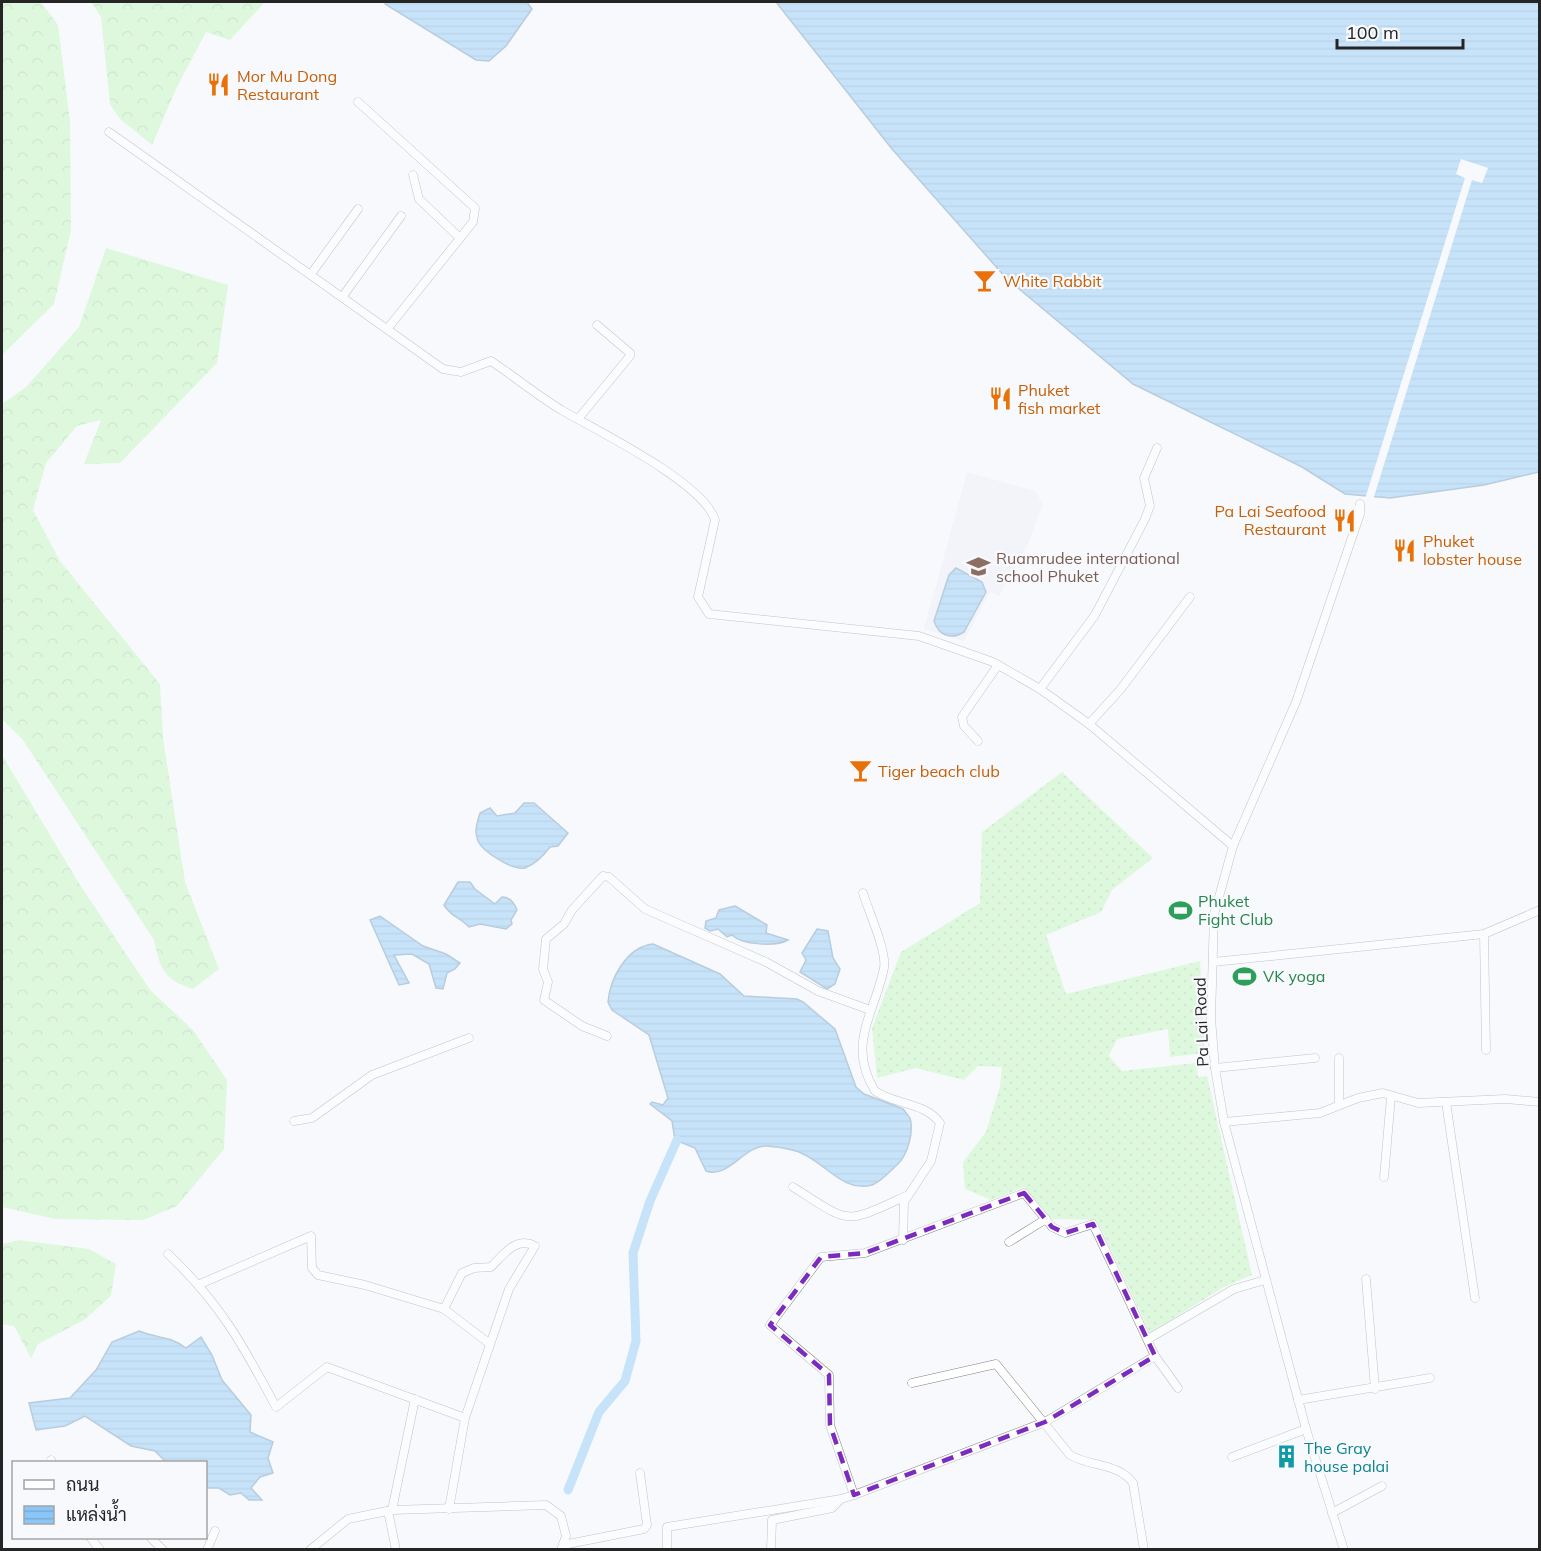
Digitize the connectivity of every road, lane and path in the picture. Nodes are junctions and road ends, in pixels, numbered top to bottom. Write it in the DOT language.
graph roads {
  1 [pos="358,102"];
  2 [pos="109,132"];
  3 [pos="413,175"];
  4 [pos="358,209"];
  5 [pos="401,216"];
  6 [pos="460,238"];
  7 [pos="311,274"];
  8 [pos="343,296"];
  9 [pos="597,324"];
  10 [pos="388,328"];
  11 [pos="578,419"];
  12 [pos="1157,448"];
  13 [pos="1360,504"];
  14 [pos="1190,597"];
  15 [pos="998,665"];
  16 [pos="1040,689"];
  17 [pos="1089,724"];
  18 [pos="978,741"];
  19 [pos="1233,846"];
  20 [pos="863,893"];
  21 [pos="1539,910"];
  22 [pos="1484,934"];
  23 [pos="1213,962"];
  24 [pos="870,1010"];
  25 [pos="607,1036"];
  26 [pos="469,1038"];
  27 [pos="1486,1050"];
  28 [pos="1315,1058"];
  29 [pos="1339,1058"];
  30 [pos="1215,1068"];
  31 [pos="1391,1097"];
  32 [pos="1539,1101"];
  33 [pos="1446,1102"];
  34 [pos="1339,1104"];
  35 [pos="294,1121"];
  36 [pos="1224,1122"];
  37 [pos="1384,1177"];
  38 [pos="793,1187"];
  39 [pos="906,1196"];
  40 [pos="1046,1219"];
  41 [pos="903,1240"];
  42 [pos="1009,1242"];
  43 [pos="168,1254"];
  44 [pos="1366,1279"];
  45 [pos="1265,1280"];
  46 [pos="200,1284"];
  47 [pos="1474,1298"];
  48 [pos="444,1309"];
  49 [pos="1148,1339"];
  50 [pos="490,1344"];
  51 [pos="1155,1356"];
  52 [pos="1430,1378"];
  53 [pos="912,1383"];
  54 [pos="1178,1388"];
  55 [pos="1375,1389"];
  56 [pos="416,1399"];
  57 [pos="1298,1400"];
  58 [pos="465,1418"];
  59 [pos="1045,1422"];
  60 [pos="1306,1429"];
  61 [pos="1232,1456"];
  62 [pos="639,1473"];
  63 [pos="1382,1486"];
  64 [pos="854,1495"];
  65 [pos="841,1499"];
  66 [pos="449,1509"];
  67 [pos="390,1511"];
  68 [pos="1332,1513"];
  69 [pos="215,1532"];
  70 [pos="152,1539"];
  71 [pos="562,1547"];
  72 [pos="163,1550"];
  73 [pos="207,1550"];
  74 [pos="310,1550"];
  75 [pos="396,1550"];
  76 [pos="667,1550"];
  77 [pos="771,1550"];
  78 [pos="1144,1550"];
  79 [pos="1344,1550"];
  1 -- 6 [label="street"];
  2 -- 7 [label="street"];
  3 -- 6 [label="street"];
  4 -- 7 [label="street"];
  5 -- 8 [label="street"];
  6 -- 10 [label="street"];
  7 -- 8 [label="street"];
  8 -- 10 [label="street"];
  9 -- 11 [label="street"];
  10 -- 11 [label="street"];
  11 -- 15 [label="street"];
  12 -- 16 [label="street"];
  13 -- 19 [label="street, Pa Lai Road"];
  14 -- 17 [label="street"];
  15 -- 16 [label="street"];
  15 -- 18 [label="street"];
  16 -- 17 [label="street"];
  17 -- 19 [label="street"];
  19 -- 23 [label="street, Pa Lai Road"];
  20 -- 24 [label="street"];
  21 -- 22 [label="street"];
  22 -- 23 [label="street"];
  22 -- 27 [label="street"];
  23 -- 30 [label="street, Pa Lai Road"];
  24 -- 25 [label="street"];
  24 -- 39 [label="street"];
  26 -- 35 [label="street"];
  28 -- 30 [label="street"];
  29 -- 34 [label="street"];
  30 -- 36 [label="street, Pa Lai Road"];
  31 -- 33 [label="street"];
  31 -- 34 [label="street"];
  31 -- 37 [label="street"];
  32 -- 33 [label="street"];
  33 -- 47 [label="street"];
  34 -- 36 [label="street"];
  36 -- 45 [label="street, Pa Lai Road"];
  38 -- 39 [label="street"];
  39 -- 41 [label="street"];
  40 -- 41 [label="street"];
  40 -- 42 [label="street"];
  40 -- 49 [label="street"];
  41 -- 64 [label="street"];
  43 -- 46 [label="street"];
  44 -- 55 [label="street"];
  45 -- 49 [label="street"];
  45 -- 57 [label="street, Pa Lai Road"];
  46 -- 48 [label="street"];
  46 -- 56 [label="street"];
  48 -- 50 [label="street"];
  48 -- 50 [label="street"];
  49 -- 51 [label="street"];
  50 -- 58 [label="street"];
  51 -- 54 [label="street"];
  51 -- 59 [label="street"];
  52 -- 55 [label="street"];
  53 -- 59 [label="street"];
  55 -- 57 [label="street"];
  56 -- 58 [label="street"];
  56 -- 67 [label="street"];
  57 -- 60 [label="street, Pa Lai Road"];
  58 -- 66 [label="street"];
  59 -- 64 [label="street"];
  59 -- 78 [label="street"];
  60 -- 61 [label="street"];
  60 -- 68 [label="street, Pa Lai Road"];
  62 -- 71 [label="street"];
  63 -- 68 [label="street"];
  64 -- 65 [label="street"];
  65 -- 76 [label="street"];
  65 -- 77 [label="street"];
  66 -- 67 [label="street"];
  66 -- 71 [label="street"];
  67 -- 74 [label="street"];
  67 -- 75 [label="street"];
  68 -- 79 [label="street, Pa Lai Road"];
  69 -- 73 [label="street"];
  70 -- 72 [label="street"];
}
